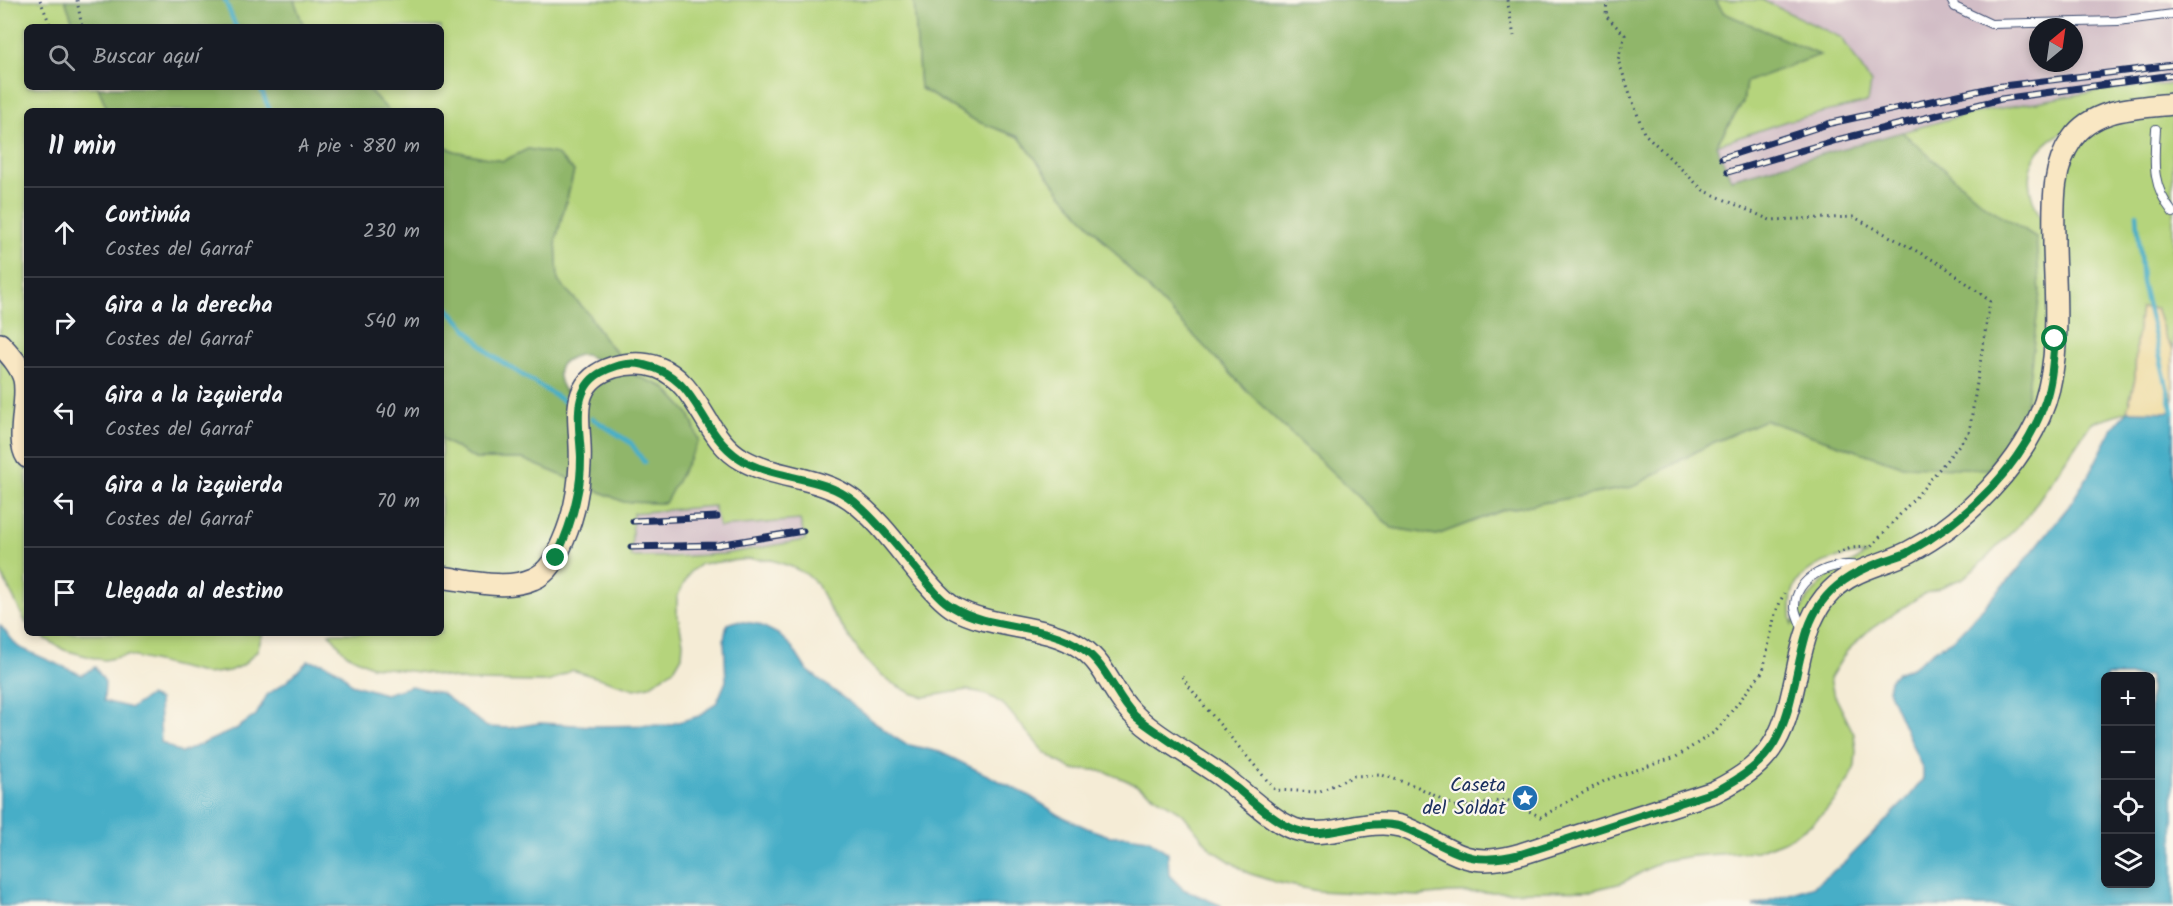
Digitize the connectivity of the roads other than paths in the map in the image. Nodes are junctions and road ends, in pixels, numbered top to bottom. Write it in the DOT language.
graph roads {
  1 [pos="1951,0"];
  2 [pos="2173,14"];
  3 [pos="2173,104"];
  4 [pos="2156,129"];
  5 [pos="2173,213"];
  6 [pos="0,344"];
  7 [pos="24,378"];
  8 [pos="24,417"];
  9 [pos="24,453"];
  10 [pos="444,577"];
  1 -- 2 [label="lane"];
  3 -- 10 [label="main road"];
  4 -- 5 [label="lane"];
  6 -- 7 [label="main road"];
  8 -- 9 [label="main road"];
}
